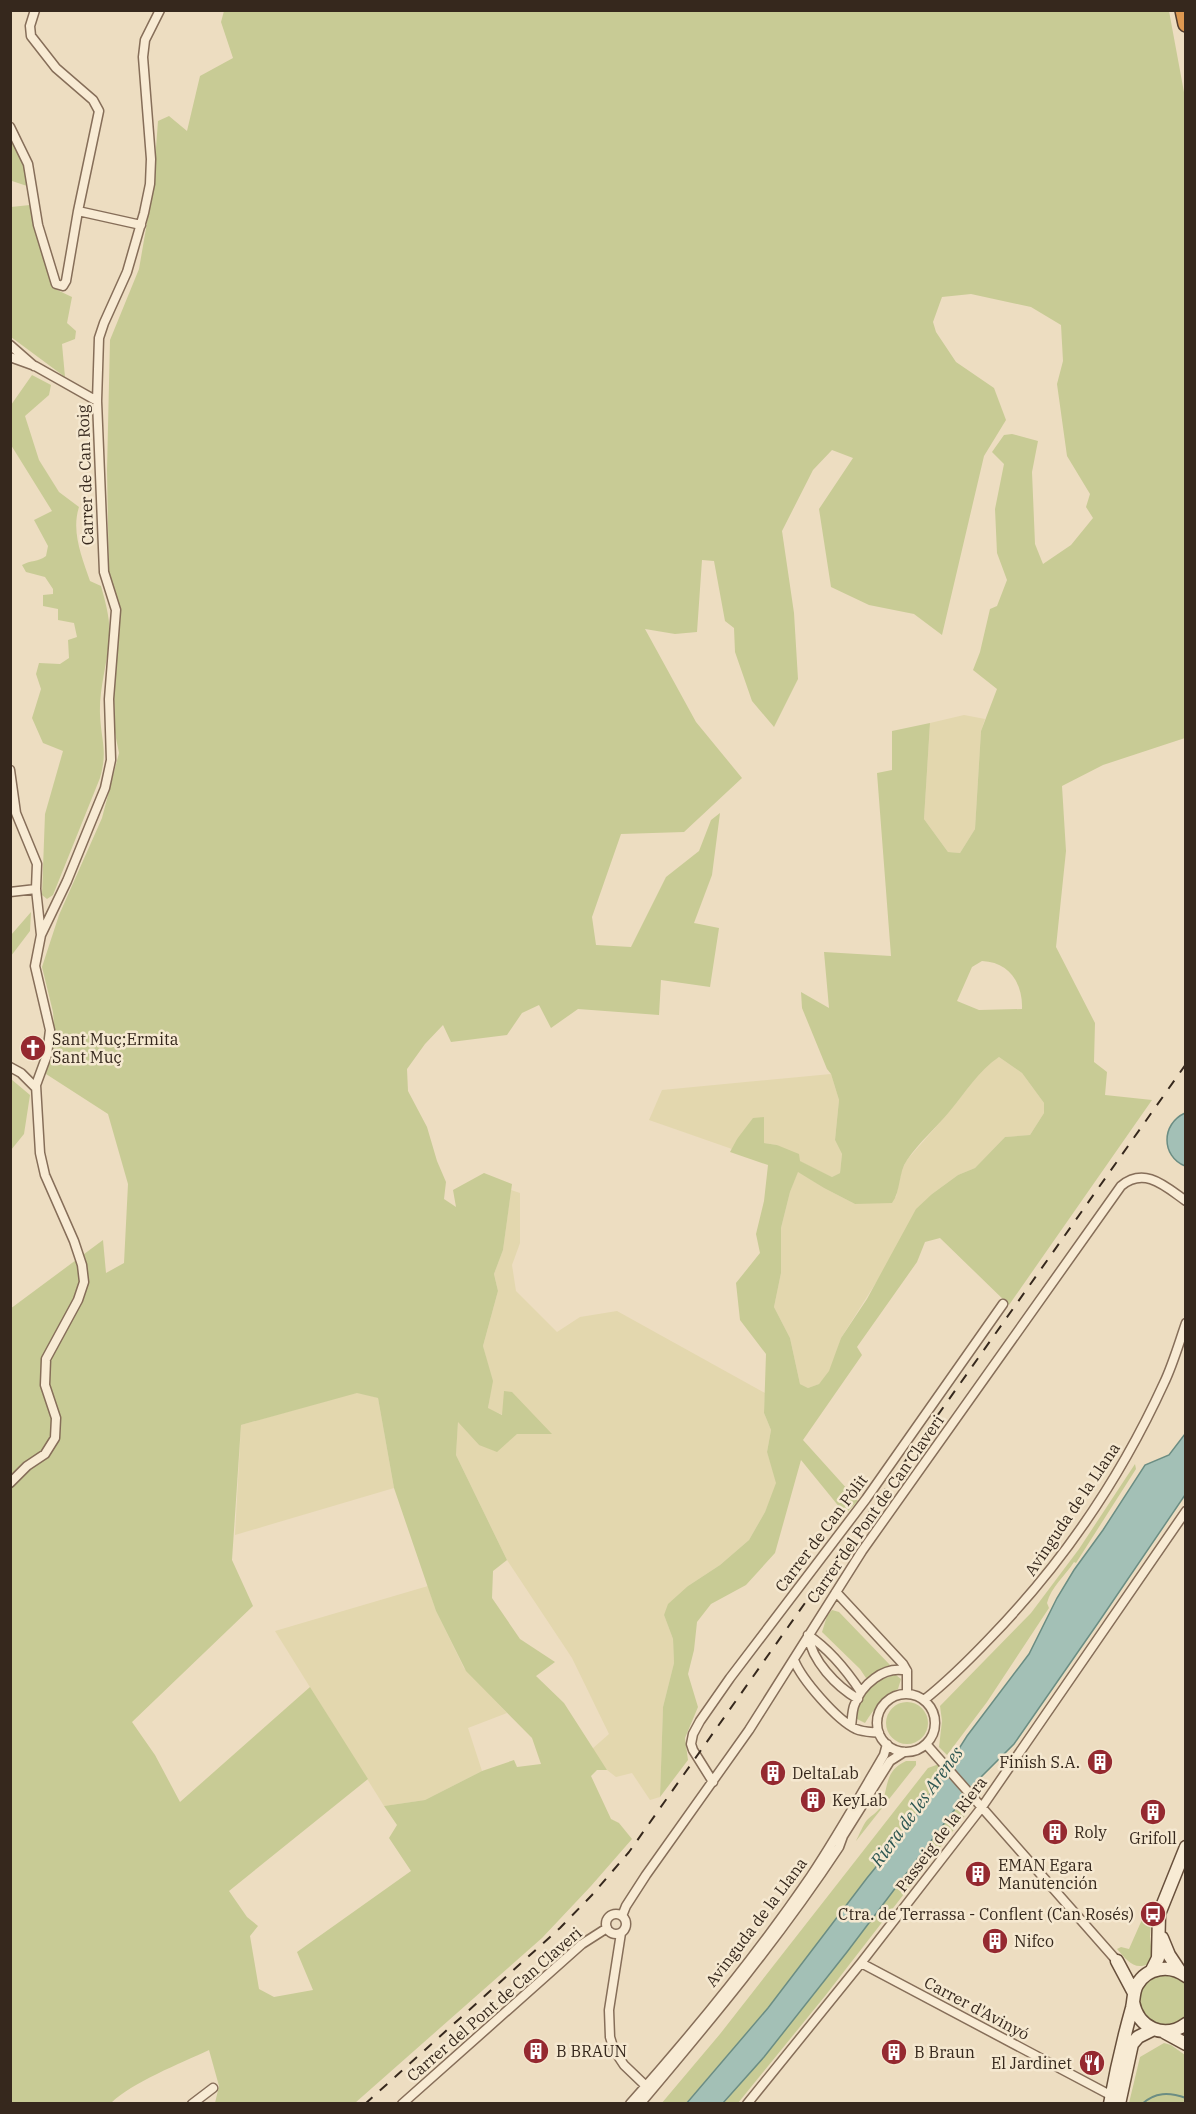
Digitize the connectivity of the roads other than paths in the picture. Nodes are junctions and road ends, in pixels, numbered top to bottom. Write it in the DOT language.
graph roads {
  1 [pos="35,10"];
  2 [pos="160,10"];
  3 [pos="1183,10"];
  4 [pos="1185,24"];
  5 [pos="10,127"];
  6 [pos="78,211"];
  7 [pos="141,225"];
  8 [pos="10,345"];
  9 [pos="10,357"];
  10 [pos="35,366"];
  11 [pos="97,400"];
  12 [pos="10,770"];
  13 [pos="36,889"];
  14 [pos="10,892"];
  15 [pos="40,939"];
  16 [pos="10,1067"];
  17 [pos="36,1088"];
  18 [pos="1185,1201"];
  19 [pos="1003,1304"];
  20 [pos="1185,1323"];
  21 [pos="10,1483"];
  22 [pos="1185,1511"];
  23 [pos="836,1592"];
  24 [pos="808,1635"];
  25 [pos="794,1660"];
  26 [pos="907,1671"];
  27 [pos="943,1686"];
  28 [pos="907,1694"];
  29 [pos="860,1695"];
  30 [pos="924,1700"];
  31 [pos="931,1707"];
  32 [pos="850,1726"];
  33 [pos="879,1733"];
  34 [pos="887,1744"];
  35 [pos="926,1744"];
  36 [pos="904,1752"];
  37 [pos="713,1782"];
  38 [pos="979,1803"];
  39 [pos="1185,1847"];
  40 [pos="622,1916"];
  41 [pos="1158,1928"];
  42 [pos="614,1931"];
  43 [pos="1117,1961"];
  44 [pos="861,1963"];
  45 [pos="1149,1973"];
  46 [pos="1183,1975"];
  47 [pos="1134,1997"];
  48 [pos="1185,2024"];
  49 [pos="1159,2030"];
  50 [pos="1185,2044"];
  51 [pos="213,2088"];
  52 [pos="648,2088"];
  53 [pos="1114,2101"];
  54 [pos="192,2103"];
  55 [pos="402,2103"];
  56 [pos="630,2103"];
  57 [pos="639,2103"];
  58 [pos="747,2103"];
  1 -- 6 [label="street"];
  2 -- 7 [label="street, Carrer de Can Roig"];
  3 -- 4 [label="highway"];
  5 -- 6 [label="street"];
  6 -- 7 [label="street"];
  7 -- 11 [label="street, Carrer de Can Roig"];
  8 -- 10 [label="street"];
  9 -- 10 [label="street"];
  10 -- 11 [label="street"];
  11 -- 15 [label="street, Carrer de Can Roig"];
  12 -- 13 [label="street"];
  13 -- 14 [label="street"];
  13 -- 15 [label="street"];
  15 -- 17 [label="street"];
  16 -- 17 [label="street"];
  17 -- 21 [label="street"];
  18 -- 23 [label="street, Carrer del Pont de Can Claveri"];
  19 -- 37 [label="street, Carrer de Can Pòlit"];
  20 -- 27 [label="street, Avinguda de la Llana"];
  22 -- 38 [label="street, Passeig de la Riera"];
  23 -- 24 [label="street, Carrer del Pont de Can Claveri"];
  23 -- 26 [label="street"];
  24 -- 25 [label="street, Carrer del Pont de Can Claveri"];
  24 -- 29 [label="street"];
  24 -- 29 [label="street"];
  25 -- 32 [label="street"];
  25 -- 37 [label="street, Carrer del Pont de Can Claveri"];
  26 -- 28 [label="street"];
  26 -- 29 [label="street"];
  27 -- 30 [label="street, Avinguda de la Llana"];
  27 -- 31 [label="street, Avinguda de la Llana"];
  28 -- 30 [label="street"];
  28 -- 33 [label="street"];
  29 -- 32 [label="street"];
  30 -- 31 [label="street"];
  31 -- 35 [label="street"];
  32 -- 33 [label="street"];
  33 -- 34 [label="street"];
  34 -- 36 [label="street"];
  34 -- 52 [label="street, Avinguda de la Llana"];
  35 -- 36 [label="street"];
  35 -- 38 [label="street"];
  36 -- 52 [label="street, Avinguda de la Llana"];
  37 -- 40 [label="street, Carrer del Pont de Can Claveri"];
  38 -- 43 [label="street"];
  38 -- 44 [label="street, Passeig de la Riera"];
  39 -- 41 [label="main road"];
  40 -- 42 [label="street"];
  40 -- 42 [label="street"];
  41 -- 45 [label="main road"];
  41 -- 46 [label="main road"];
  42 -- 52 [label="street"];
  42 -- 55 [label="street, Carrer del Pont de Can Claveri"];
  43 -- 45 [label="main road"];
  43 -- 47 [label="main road"];
  44 -- 53 [label="street, Carrer d'Avinyó"];
  44 -- 58 [label="street, Passeig de la Riera"];
  45 -- 46 [label="main road"];
  45 -- 47 [label="main road"];
  47 -- 49 [label="main road"];
  47 -- 53 [label="main road"];
  48 -- 49 [label="main road"];
  49 -- 50 [label="main road"];
  49 -- 53 [label="main road"];
  51 -- 54 [label="street"];
  52 -- 56 [label="street, Avinguda de la Llana"];
  52 -- 57 [label="street, Avinguda de la Llana"];
}
